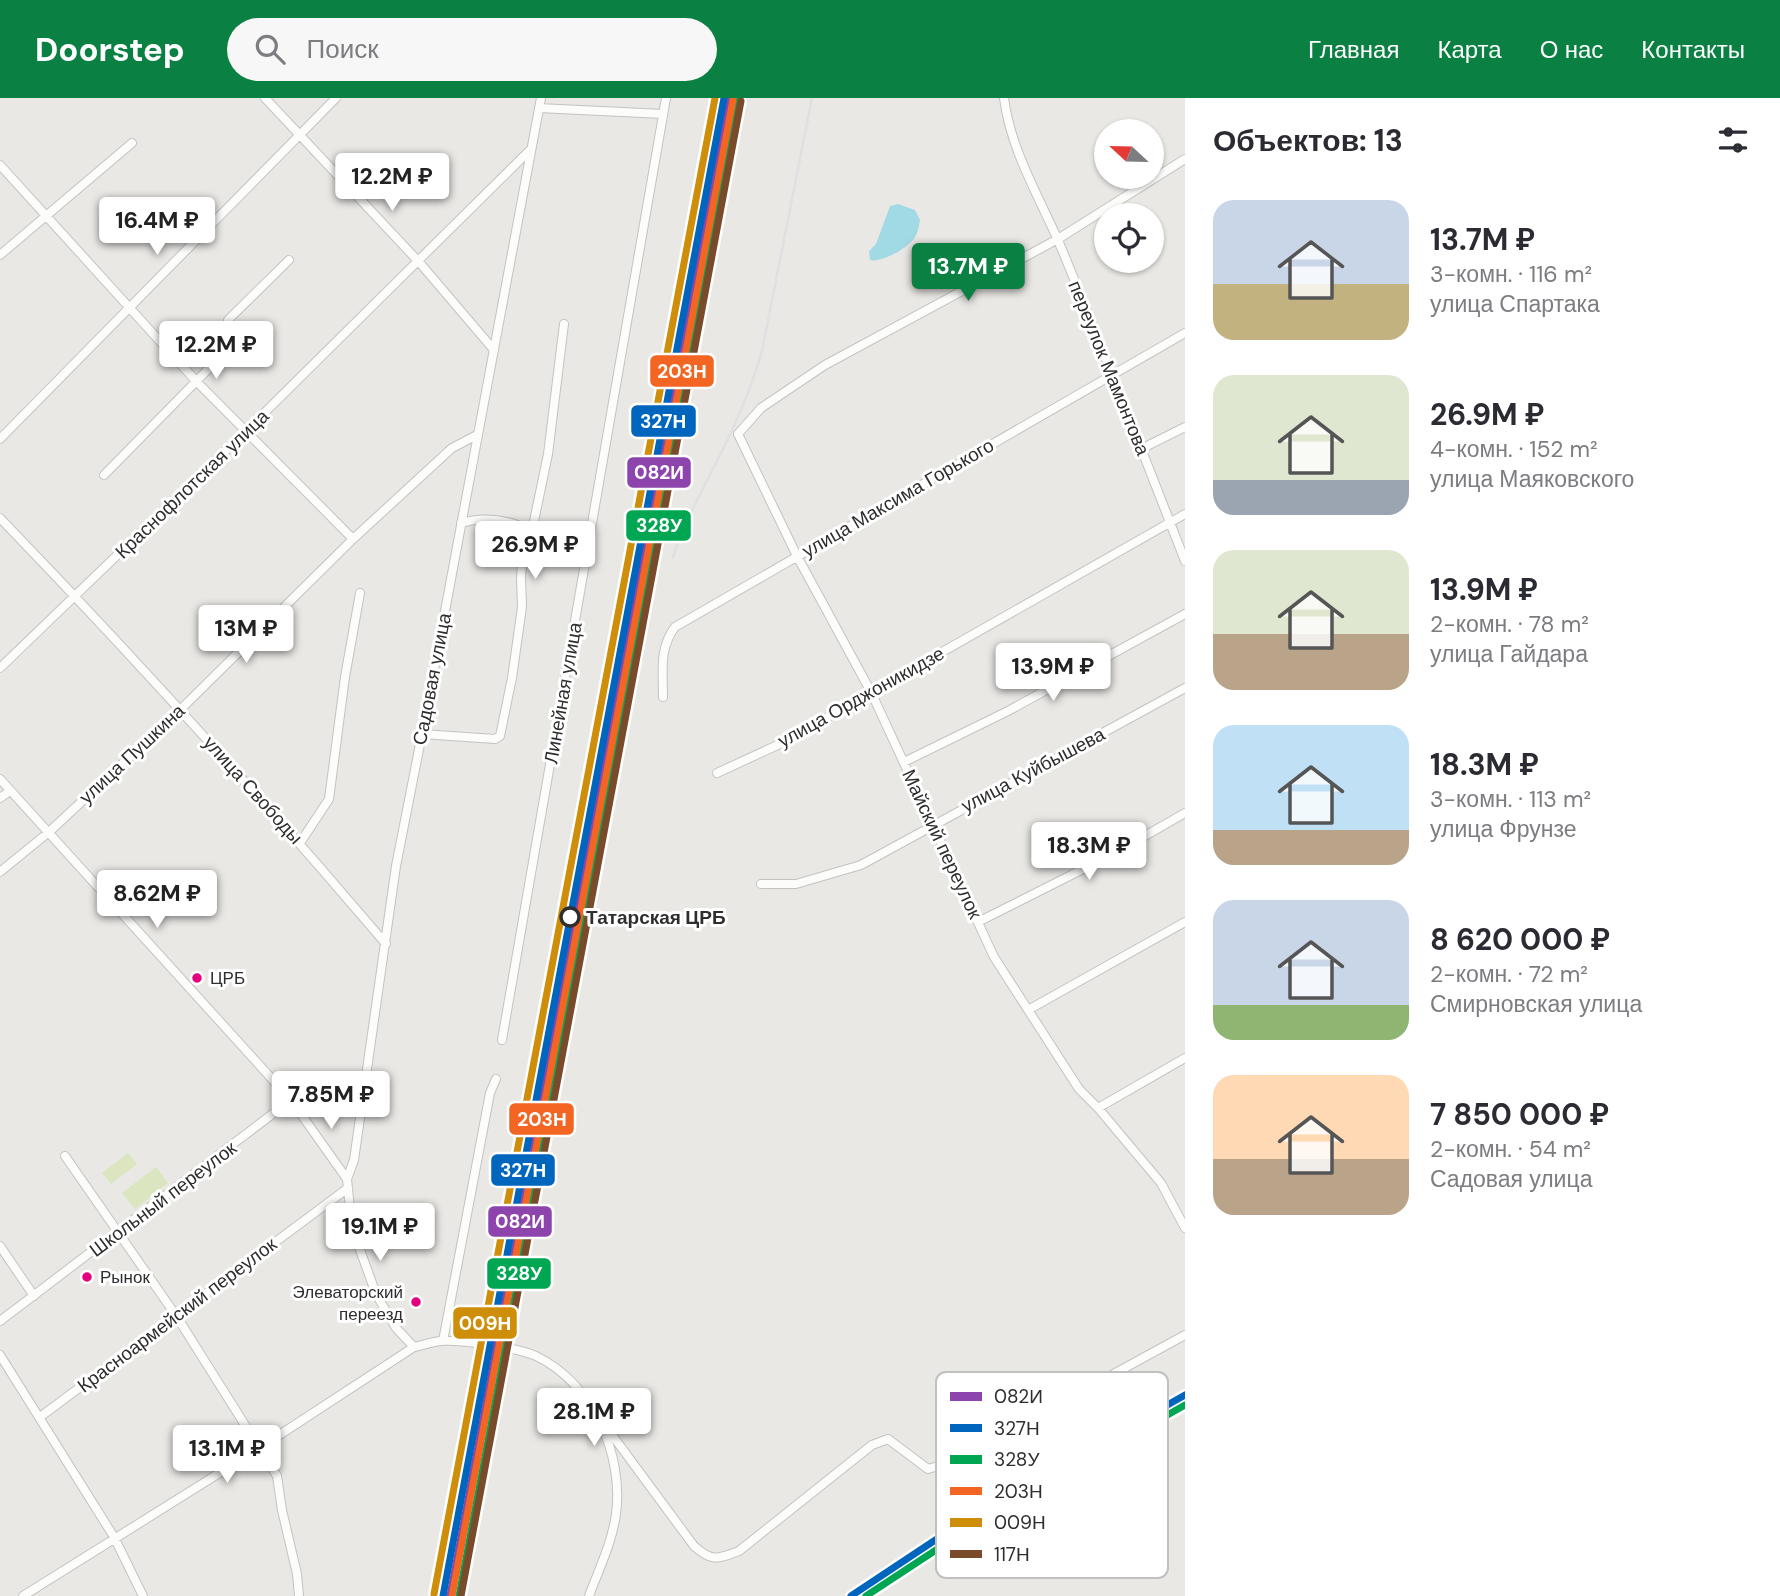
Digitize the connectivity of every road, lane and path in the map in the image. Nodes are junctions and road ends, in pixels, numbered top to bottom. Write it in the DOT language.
graph roads {
  1 [pos="265,98"];
  2 [pos="336,98"];
  3 [pos="541,98"];
  4 [pos="666,98"];
  5 [pos="1004,98"];
  6 [pos="539,108"];
  7 [pos="663,114"];
  8 [pos="298,135"];
  9 [pos="132,143"];
  10 [pos="531,149"];
  11 [pos="1185,159"];
  12 [pos="0,165"];
  13 [pos="45,215"];
  14 [pos="1058,239"];
  15 [pos="0,255"];
  16 [pos="289,260"];
  17 [pos="419,262"];
  18 [pos="127,308"];
  19 [pos="564,324"];
  20 [pos="1185,333"];
  21 [pos="494,350"];
  22 [pos="1113,374"];
  23 [pos="196,381"];
  24 [pos="1185,427"];
  25 [pos="247,430"];
  26 [pos="477,435"];
  27 [pos="0,439"];
  28 [pos="1141,449"];
  29 [pos="104,475"];
  30 [pos="1185,514"];
  31 [pos="0,517"];
  32 [pos="1170,522"];
  33 [pos="461,523"];
  34 [pos="530,531"];
  35 [pos="353,539"];
  36 [pos="797,556"];
  37 [pos="586,559"];
  38 [pos="1185,561"];
  39 [pos="360,593"];
  40 [pos="75,596"];
  41 [pos="1185,614"];
  42 [pos="0,668"];
  43 [pos="1185,688"];
  44 [pos="871,692"];
  45 [pos="663,697"];
  46 [pos="180,710"];
  47 [pos="422,734"];
  48 [pos="904,762"];
  49 [pos="717,773"];
  50 [pos="0,779"];
  51 [pos="10,791"];
  52 [pos="0,798"];
  53 [pos="1185,813"];
  54 [pos="931,825"];
  55 [pos="49,832"];
  56 [pos="300,843"];
  57 [pos="0,872"];
  58 [pos="761,884"];
  59 [pos="978,922"];
  60 [pos="1185,922"];
  61 [pos="386,944"];
  62 [pos="1028,1010"];
  63 [pos="502,1040"];
  64 [pos="1185,1058"];
  65 [pos="496,1079"];
  66 [pos="291,1100"];
  67 [pos="1098,1108"];
  68 [pos="65,1156"];
  69 [pos="348,1183"];
  70 [pos="1185,1228"];
  71 [pos="118,1234"];
  72 [pos="0,1246"];
  73 [pos="34,1296"];
  74 [pos="177,1317"];
  75 [pos="0,1321"];
  76 [pos="1185,1335"];
  77 [pos="443,1341"];
  78 [pos="414,1347"];
  79 [pos="0,1355"];
  80 [pos="1117,1372"];
  81 [pos="40,1418"];
  82 [pos="600,1419"];
  83 [pos="261,1447"];
  84 [pos="936,1467"];
  85 [pos="114,1538"];
  86 [pos="23,1596"];
  87 [pos="143,1596"];
  88 [pos="299,1596"];
  89 [pos="589,1596"];
  1 -- 8 [label="street"];
  2 -- 8 [label="street"];
  3 -- 6 [label="street, Садовая улица"];
  4 -- 7 [label="street, Линейная улица"];
  5 -- 14 [label="street, переулок Мамонтова"];
  6 -- 7 [label="street"];
  6 -- 10 [label="street, Садовая улица"];
  7 -- 37 [label="street, Линейная улица"];
  8 -- 17 [label="street"];
  8 -- 18 [label="street"];
  9 -- 13 [label="street"];
  10 -- 17 [label="street, Краснофлотская улица"];
  10 -- 21 [label="street, Садовая улица"];
  11 -- 14 [label="street"];
  12 -- 13 [label="street"];
  13 -- 15 [label="street"];
  13 -- 18 [label="street"];
  14 -- 22 [label="street, переулок Мамонтова"];
  14 -- 36 [label="street, Майский переулок"];
  16 -- 23 [label="street"];
  17 -- 21 [label="street"];
  17 -- 25 [label="street, Краснофлотская улица"];
  18 -- 23 [label="street"];
  18 -- 27 [label="street"];
  19 -- 34 [label="street"];
  20 -- 22 [label="street, улица Максима Горького"];
  21 -- 26 [label="street, Садовая улица"];
  22 -- 28 [label="street, переулок Мамонтова"];
  22 -- 36 [label="street, улица Максима Горького"];
  23 -- 25 [label="street"];
  23 -- 29 [label="street"];
  24 -- 28 [label="street"];
  25 -- 35 [label="street"];
  25 -- 40 [label="street, Краснофлотская улица"];
  26 -- 33 [label="street, Садовая улица"];
  26 -- 35 [label="street, улица Пушкина"];
  28 -- 32 [label="street, переулок Мамонтова"];
  30 -- 32 [label="street, улица Орджоникидзе"];
  31 -- 40 [label="street, улица Свободы"];
  32 -- 38 [label="street, переулок Мамонтова"];
  32 -- 44 [label="street, улица Орджоникидзе"];
  33 -- 34 [label="street"];
  33 -- 47 [label="street, Садовая улица"];
  34 -- 37 [label="street"];
  34 -- 47 [label="street"];
  35 -- 46 [label="street, улица Пушкина"];
  36 -- 44 [label="street, Майский переулок"];
  36 -- 45 [label="street, улица Максима Горького"];
  37 -- 63 [label="street, Линейная улица"];
  39 -- 56 [label="street"];
  40 -- 42 [label="street, Краснофлотская улица"];
  40 -- 46 [label="street, улица Свободы"];
  41 -- 48 [label="street"];
  43 -- 54 [label="street, улица Куйбышева"];
  44 -- 48 [label="street, Майский переулок"];
  44 -- 49 [label="street, улица Орджоникидзе"];
  46 -- 55 [label="street, улица Пушкина"];
  46 -- 56 [label="street, улица Свободы"];
  47 -- 61 [label="street, Садовая улица"];
  48 -- 54 [label="street, Майский переулок"];
  50 -- 51 [label="street"];
  51 -- 52 [label="street"];
  51 -- 55 [label="street"];
  53 -- 59 [label="street"];
  54 -- 58 [label="street, улица Куйбышева"];
  54 -- 59 [label="street, Майский переулок"];
  55 -- 57 [label="street, улица Пушкина"];
  55 -- 66 [label="street"];
  56 -- 61 [label="street, улица Свободы"];
  59 -- 62 [label="street, Майский переулок"];
  60 -- 62 [label="street"];
  61 -- 69 [label="street, Садовая улица"];
  62 -- 67 [label="street, Майский переулок"];
  64 -- 67 [label="street"];
  65 -- 77 [label="street"];
  66 -- 69 [label="street"];
  66 -- 71 [label="street, Школьный переулок"];
  67 -- 70 [label="street, Майский переулок"];
  68 -- 71 [label="street"];
  69 -- 74 [label="street, Красноармейский переулок"];
  69 -- 78 [label="street"];
  71 -- 73 [label="street, Школьный переулок"];
  71 -- 74 [label="street"];
  72 -- 73 [label="street"];
  73 -- 75 [label="street, Школьный переулок"];
  74 -- 81 [label="street, Красноармейский переулок"];
  74 -- 83 [label="street"];
  76 -- 80 [label="street"];
  77 -- 78 [label="street"];
  77 -- 82 [label="street"];
  78 -- 83 [label="street"];
  79 -- 81 [label="street"];
  81 -- 85 [label="street"];
  82 -- 84 [label="street"];
  82 -- 89 [label="street"];
  83 -- 85 [label="street"];
  83 -- 88 [label="street"];
  85 -- 86 [label="street"];
  85 -- 87 [label="street"];
}
